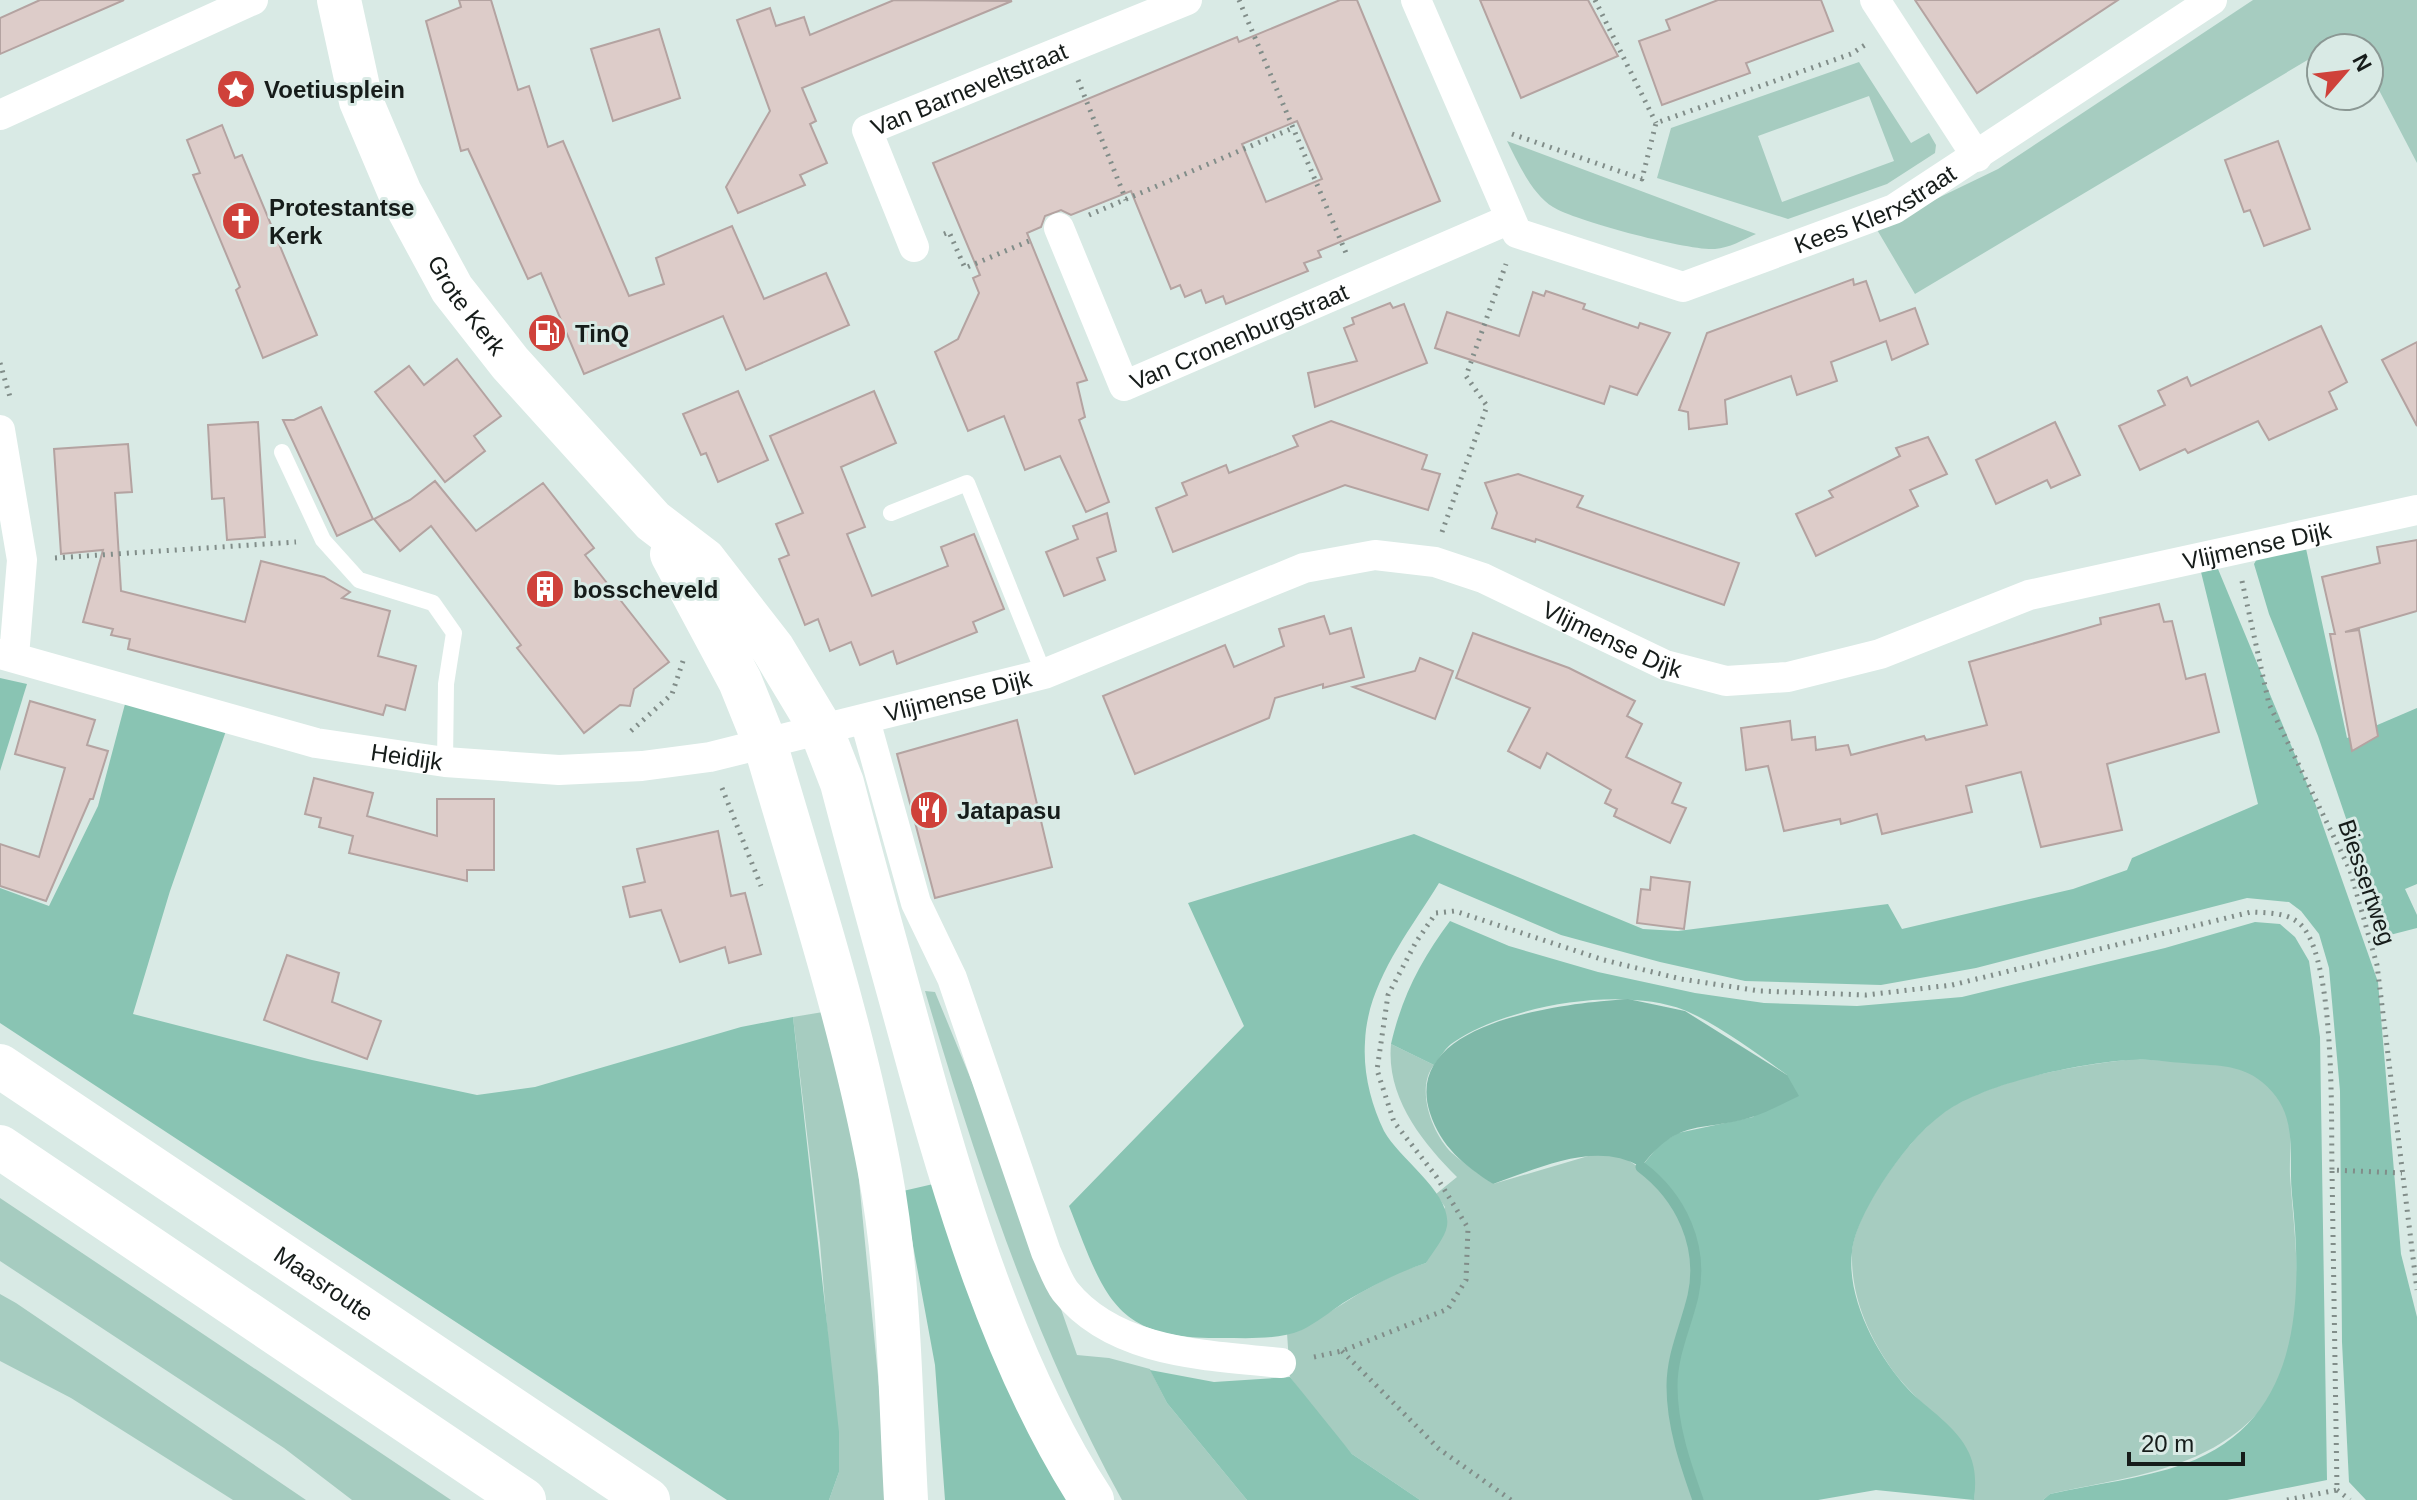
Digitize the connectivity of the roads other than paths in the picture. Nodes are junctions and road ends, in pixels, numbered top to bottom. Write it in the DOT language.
graph roads {
  1 [pos="253,0"];
  2 [pos="339,0"];
  3 [pos="1187,0"];
  4 [pos="1416,0"];
  5 [pos="1875,0"];
  6 [pos="2212,0"];
  7 [pos="0,115"];
  8 [pos="1977,157"];
  9 [pos="1513,226"];
  10 [pos="1059,228"];
  11 [pos="914,247"];
  12 [pos="7,420"];
  13 [pos="282,452"];
  14 [pos="2417,510"];
  15 [pos="891,513"];
  16 [pos="653,521"];
  17 [pos="7,655"];
  18 [pos="1044,674"];
  19 [pos="865,720"];
  20 [pos="821,729"];
  21 [pos="765,743"];
  22 [pos="445,762"];
  23 [pos="0,1066"];
  24 [pos="0,1147"];
  25 [pos="1281,1363"];
  26 [pos="524,1500"];
  27 [pos="648,1500"];
  28 [pos="906,1500"];
  29 [pos="1092,1500"];
  1 -- 7 [label="street"];
  2 -- 16 [label="main road, Grote Kerk"];
  3 -- 11 [label="street, Van Barneveltstraat"];
  4 -- 9 [label="street"];
  5 -- 8 [label="street"];
  6 -- 8 [label="street, Kees Klerxstraat"];
  8 -- 9 [label="street, Kees Klerxstraat"];
  9 -- 10 [label="street, Van Cronenburgstraat"];
  12 -- 17 [label="street"];
  13 -- 22 [label="lane"];
  14 -- 18 [label="street, Vlijmense Dijk"];
  15 -- 18 [label="lane"];
  16 -- 20 [label="main road, Grote Kerk"];
  16 -- 21 [label="main road, Grote Kerk"];
  17 -- 22 [label="street, Heidijk"];
  18 -- 19 [label="street, Vlijmense Dijk"];
  19 -- 20 [label="street, Vlijmense Dijk"];
  19 -- 25 [label="street"];
  20 -- 21 [label="street, Heidijk"];
  20 -- 29 [label="main road, Grote Kerk"];
  21 -- 22 [label="street, Heidijk"];
  21 -- 28 [label="main road, Grote Kerk"];
  23 -- 27 [label="main road, Maasroute"];
  24 -- 26 [label="main road"];
}
